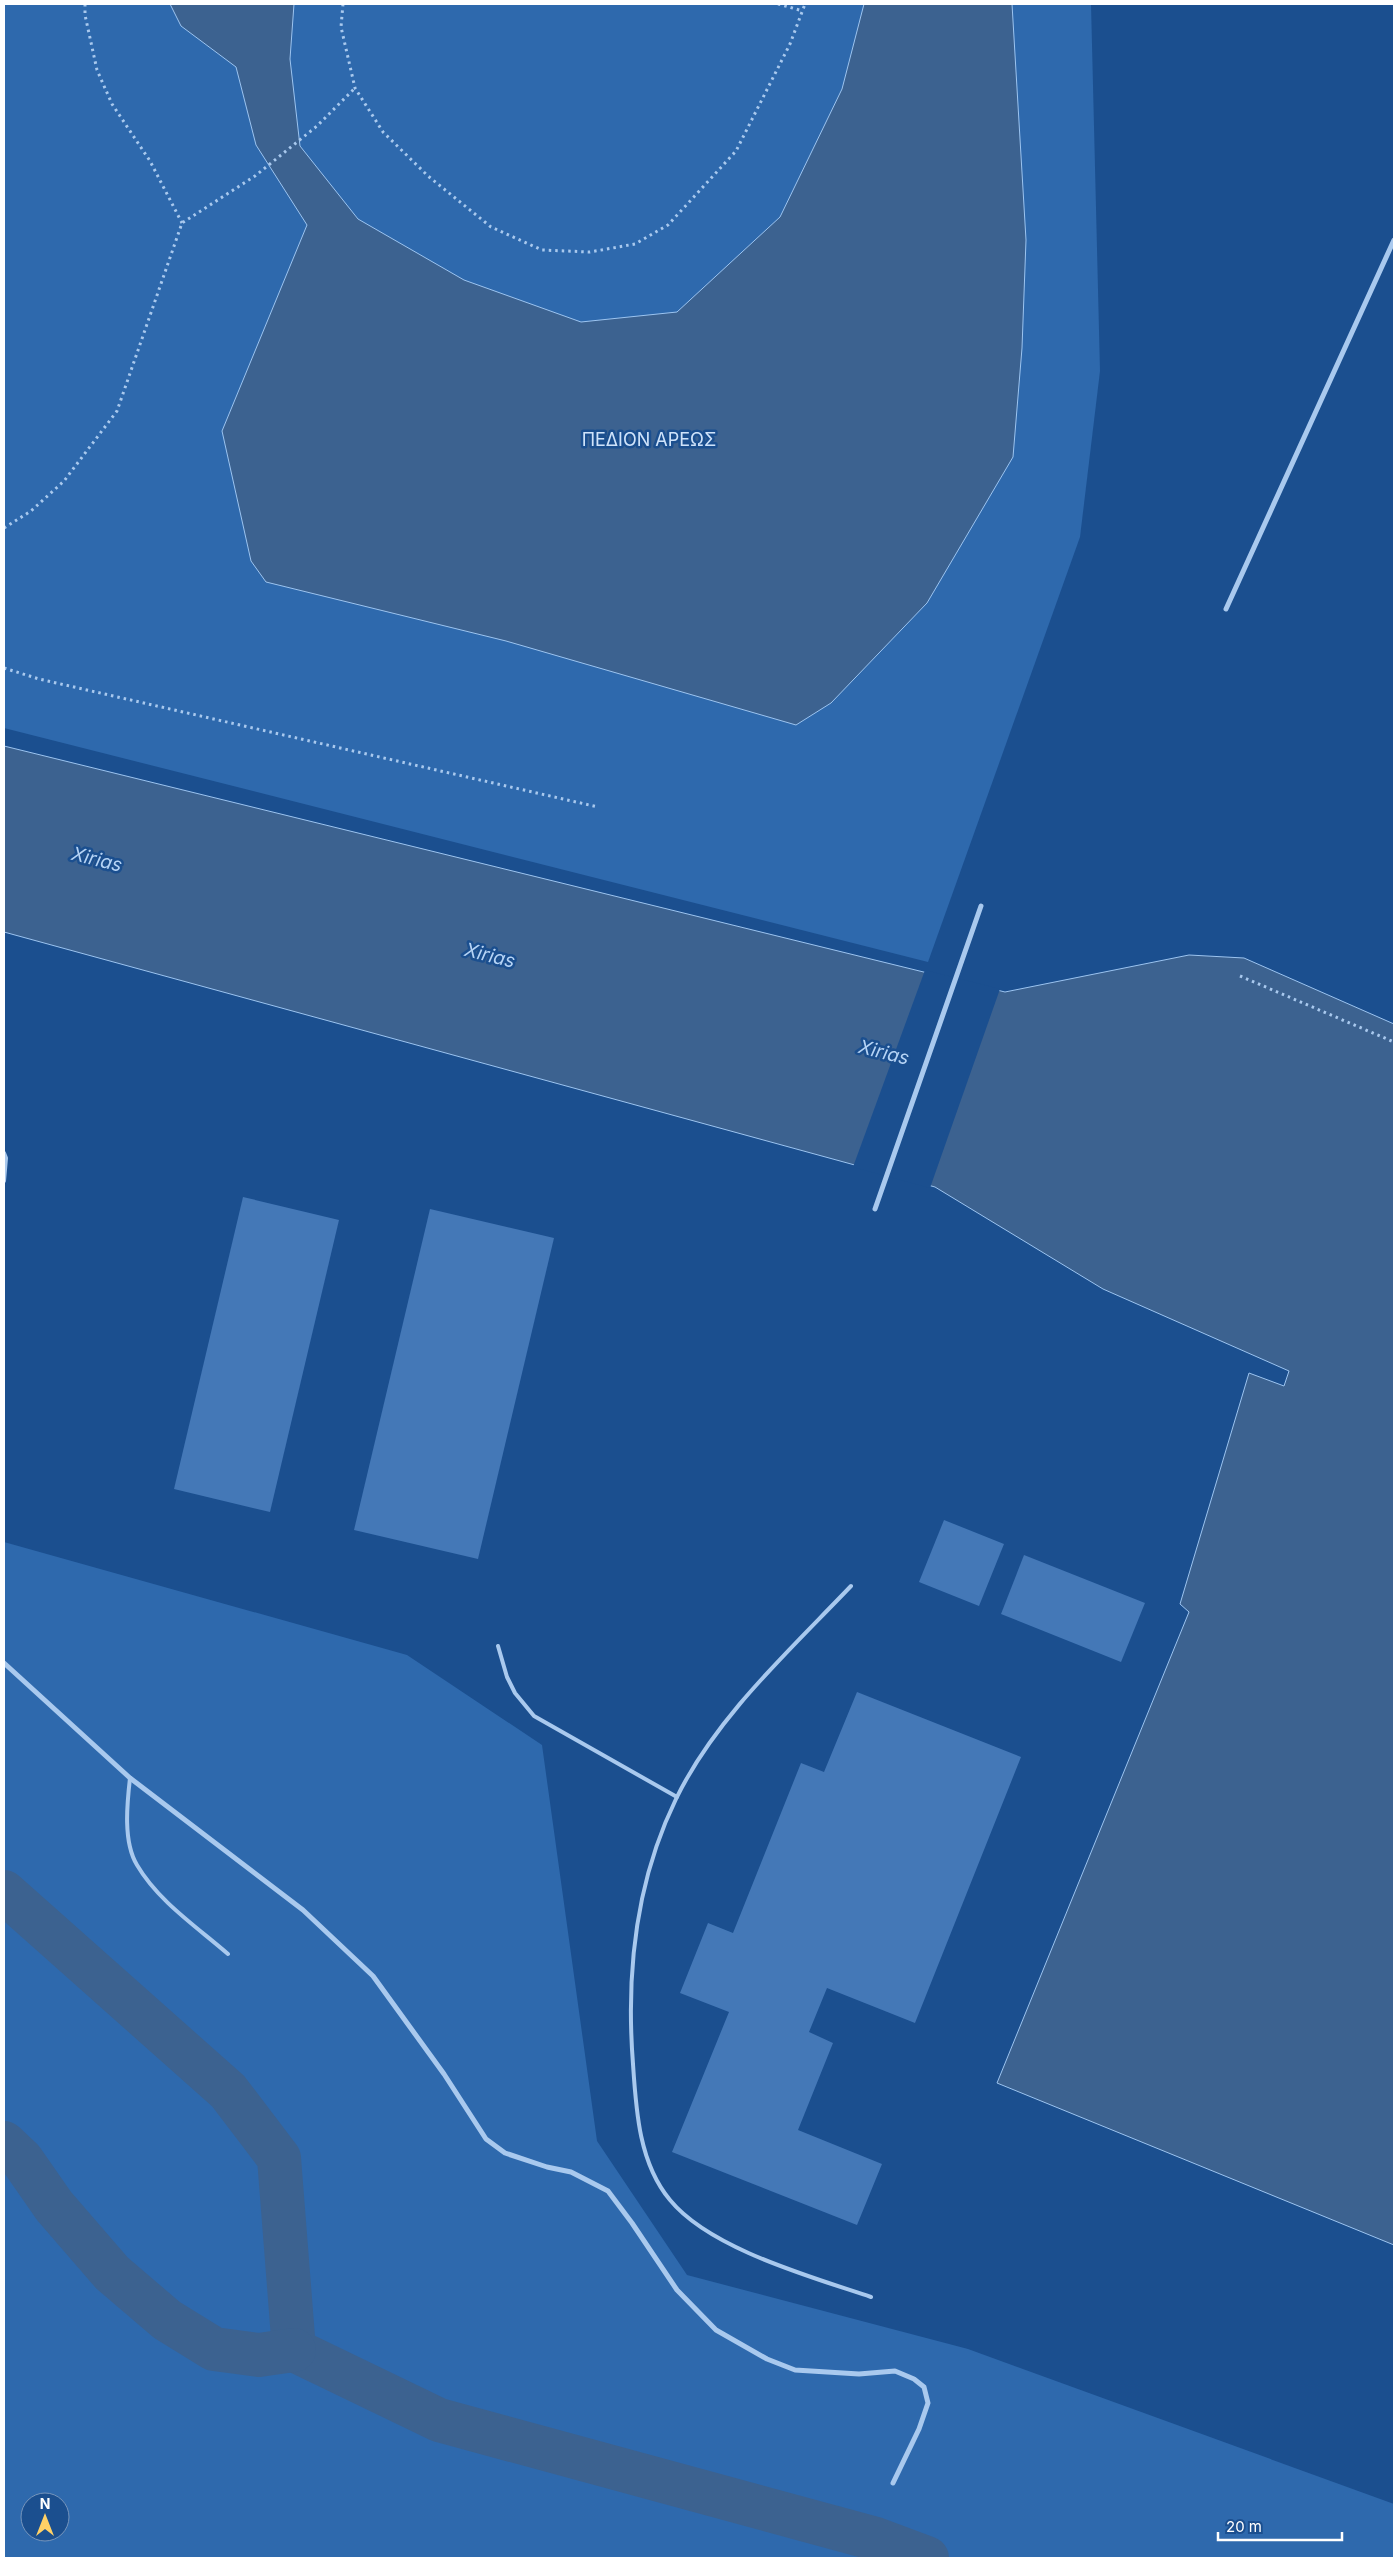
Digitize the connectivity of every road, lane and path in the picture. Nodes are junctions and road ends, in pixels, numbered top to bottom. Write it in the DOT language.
graph roads {
  1 [pos="85,4"];
  2 [pos="343,4"];
  3 [pos="778,4"];
  4 [pos="805,4"];
  5 [pos="803,11"];
  6 [pos="355,88"];
  7 [pos="182,223"];
  8 [pos="1394,240"];
  9 [pos="4,528"];
  10 [pos="1226,609"];
  11 [pos="4,668"];
  12 [pos="598,807"];
  13 [pos="981,906"];
  14 [pos="1240,976"];
  15 [pos="1394,1042"];
  16 [pos="4,1153"];
  17 [pos="4,1182"];
  18 [pos="875,1209"];
  19 [pos="851,1586"];
  20 [pos="498,1646"];
  21 [pos="4,1663"];
  22 [pos="130,1778"];
  23 [pos="676,1797"];
  24 [pos="228,1954"];
  25 [pos="872,2296"];
  26 [pos="893,2483"];
  1 -- 7 [label="path"];
  2 -- 6 [label="path"];
  3 -- 5 [label="path"];
  4 -- 5 [label="path"];
  5 -- 6 [label="path"];
  6 -- 7 [label="path"];
  7 -- 9 [label="path"];
  8 -- 10 [label="street"];
  11 -- 12 [label="path"];
  13 -- 18 [label="street"];
  14 -- 15 [label="path"];
  16 -- 17 [label="lane"];
  19 -- 23 [label="lane"];
  20 -- 23 [label="lane"];
  21 -- 22 [label="street"];
  22 -- 24 [label="lane"];
  22 -- 26 [label="street"];
  23 -- 25 [label="lane"];
}
